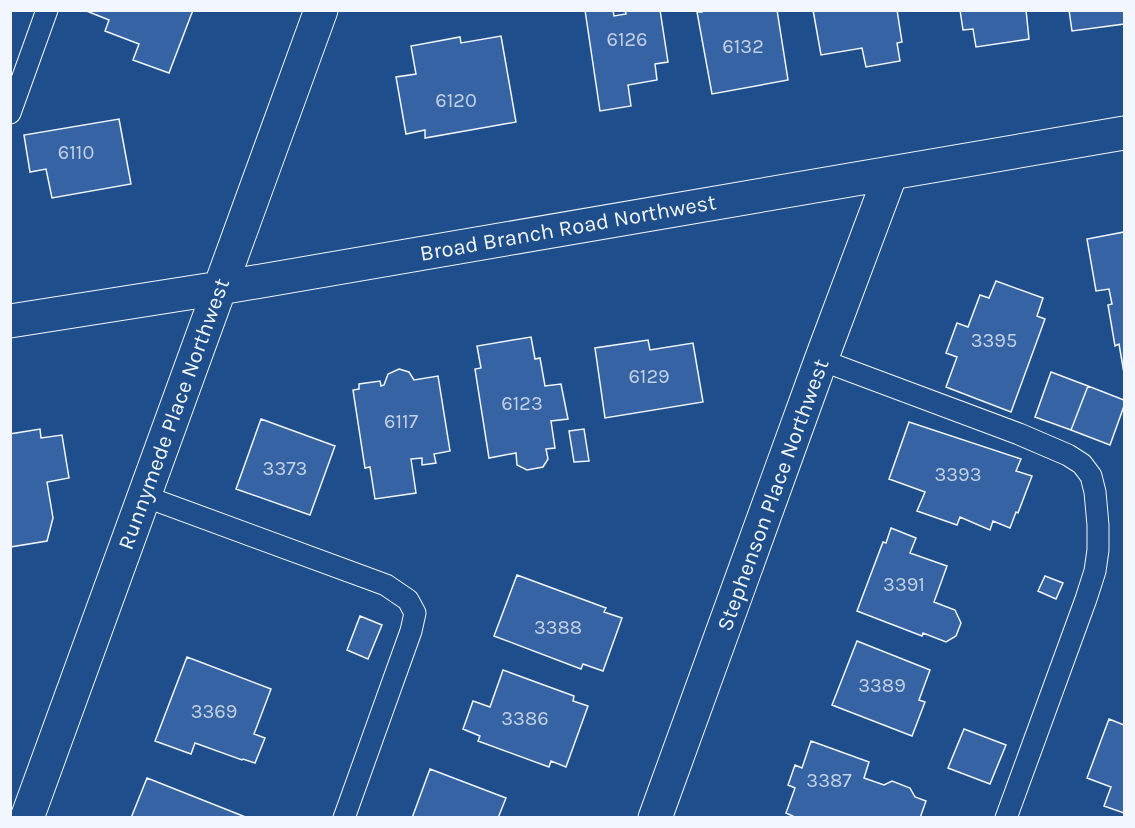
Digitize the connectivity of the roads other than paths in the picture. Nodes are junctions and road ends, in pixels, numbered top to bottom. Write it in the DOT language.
graph roads {
  1 [pos="47,10"];
  2 [pos="321,10"];
  3 [pos="10,113"];
  4 [pos="1125,133"];
  5 [pos="891,173"];
  6 [pos="220,288"];
  7 [pos="10,321"];
  8 [pos="822,360"];
  9 [pos="144,496"];
  10 [pos="27,818"];
  11 [pos="344,818"];
  12 [pos="655,818"];
  13 [pos="1006,818"];
  1 -- 3 [label="lane"];
  2 -- 6 [label="street, Runnymede Place Northwest"];
  4 -- 5 [label="street, Broad Branch Road Northwest"];
  5 -- 6 [label="street, Broad Branch Road Northwest"];
  5 -- 8 [label="street, Stephenson Place Northwest"];
  6 -- 7 [label="street, Broad Branch Road Northwest"];
  6 -- 9 [label="street, Runnymede Place Northwest"];
  8 -- 12 [label="street, Stephenson Place Northwest"];
  8 -- 13 [label="lane"];
  9 -- 10 [label="street, Runnymede Place Northwest"];
  9 -- 11 [label="lane"];
}
